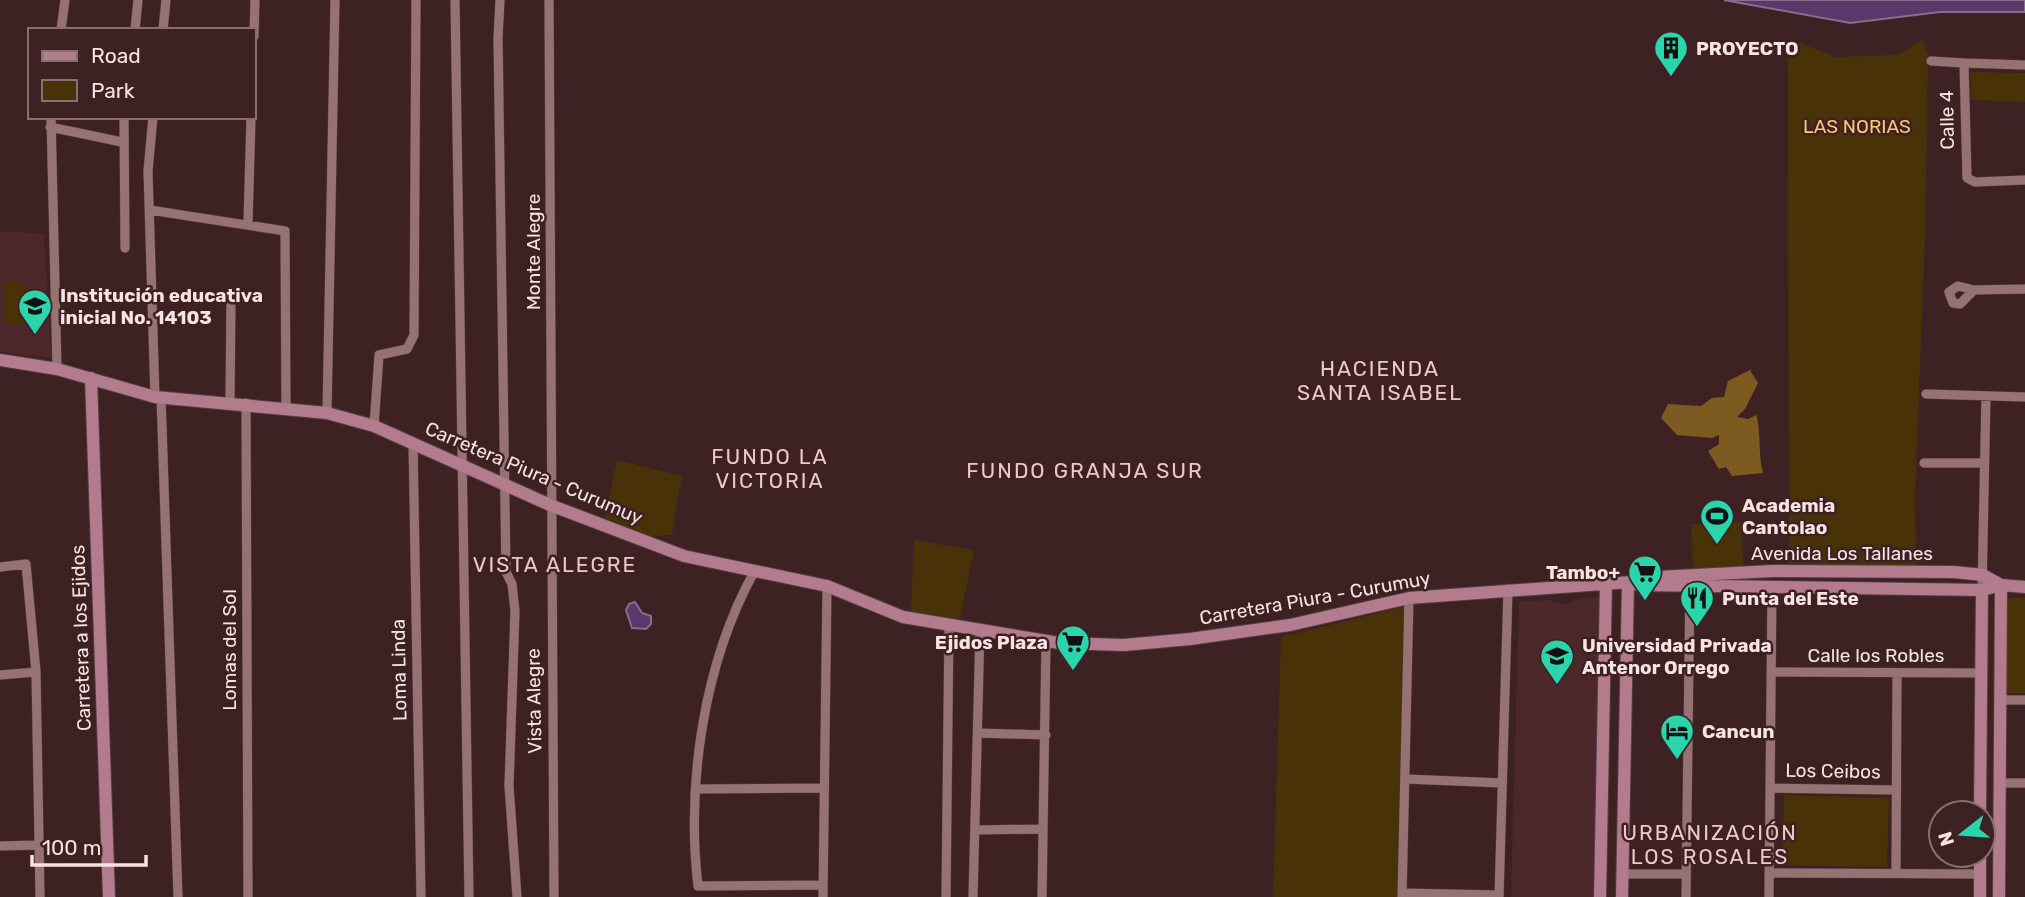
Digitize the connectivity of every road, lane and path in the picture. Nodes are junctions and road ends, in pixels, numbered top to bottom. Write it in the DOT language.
graph roads {
  1 [pos="65,0"];
  2 [pos="138,0"];
  3 [pos="166,0"];
  4 [pos="255,0"];
  5 [pos="335,0"];
  6 [pos="416,0"];
  7 [pos="454,0"];
  8 [pos="500,0"];
  9 [pos="549,0"];
  10 [pos="61,28"];
  11 [pos="135,28"];
  12 [pos="163,28"];
  13 [pos="254,28"];
  14 [pos="1931,61"];
  15 [pos="1964,63"];
  16 [pos="2025,65"];
  17 [pos="124,119"];
  18 [pos="153,119"];
  19 [pos="251,119"];
  20 [pos="51,122"];
  21 [pos="122,142"];
  22 [pos="2025,180"];
  23 [pos="150,210"];
  24 [pos="248,223"];
  25 [pos="125,248"];
  26 [pos="2025,289"];
  27 [pos="1974,290"];
  28 [pos="232,298"];
  29 [pos="0,360"];
  30 [pos="57,369"];
  31 [pos="91,378"];
  32 [pos="1926,394"];
  33 [pos="1986,396"];
  34 [pos="158,397"];
  35 [pos="2025,397"];
  36 [pos="230,402"];
  37 [pos="246,403"];
  38 [pos="286,408"];
  39 [pos="327,413"];
  40 [pos="374,426"];
  41 [pos="413,442"];
  42 [pos="461,463"];
  43 [pos="1924,463"];
  44 [pos="1985,463"];
  45 [pos="506,486"];
  46 [pos="550,505"];
  47 [pos="0,567"];
  48 [pos="754,572"];
  49 [pos="1983,575"];
  50 [pos="1690,580"];
  51 [pos="1634,582"];
  52 [pos="1606,583"];
  53 [pos="2001,585"];
  54 [pos="827,586"];
  55 [pos="1772,586"];
  56 [pos="2025,587"];
  57 [pos="1507,589"];
  58 [pos="1982,590"];
  59 [pos="1409,598"];
  60 [pos="948,625"];
  61 [pos="980,630"];
  62 [pos="1046,641"];
  63 [pos="36,672"];
  64 [pos="1772,672"];
  65 [pos="1897,673"];
  66 [pos="1980,673"];
  67 [pos="0,675"];
  68 [pos="2000,700"];
  69 [pos="2025,700"];
  70 [pos="978,733"];
  71 [pos="1046,735"];
  72 [pos="1406,779"];
  73 [pos="1502,783"];
  74 [pos="2000,783"];
  75 [pos="2025,783"];
  76 [pos="824,788"];
  77 [pos="1770,788"];
  78 [pos="696,789"];
  79 [pos="1895,790"];
  80 [pos="1980,799"];
  81 [pos="1602,808"];
  82 [pos="1624,809"];
  83 [pos="1043,829"];
  84 [pos="975,830"];
  85 [pos="38,845"];
  86 [pos="0,846"];
  87 [pos="1980,869"];
  88 [pos="1769,873"];
  89 [pos="1896,873"];
  90 [pos="1623,874"];
  91 [pos="1686,874"];
  92 [pos="1980,874"];
  93 [pos="823,885"];
  94 [pos="1402,895"];
  95 [pos="1499,896"];
  96 [pos="40,897"];
  97 [pos="109,897"];
  98 [pos="178,897"];
  99 [pos="248,897"];
  100 [pos="421,897"];
  101 [pos="469,897"];
  102 [pos="517,897"];
  103 [pos="554,897"];
  104 [pos="823,897"];
  105 [pos="946,897"];
  106 [pos="973,897"];
  107 [pos="1042,897"];
  108 [pos="1600,897"];
  109 [pos="1622,897"];
  110 [pos="1686,897"];
  111 [pos="1769,897"];
  112 [pos="1980,897"];
  113 [pos="1999,897"];
  1 -- 10 [label="street"];
  2 -- 11 [label="street"];
  3 -- 12 [label="street"];
  4 -- 13 [label="street"];
  5 -- 39 [label="street"];
  6 -- 40 [label="street"];
  7 -- 42 [label="street"];
  8 -- 45 [label="street"];
  9 -- 46 [label="street, Monte Alegre"];
  14 -- 15 [label="street"];
  15 -- 16 [label="street, Calle 4"];
  15 -- 22 [label="street, Calle 4"];
  17 -- 21 [label="street"];
  18 -- 23 [label="street"];
  19 -- 24 [label="street"];
  20 -- 21 [label="street"];
  20 -- 30 [label="street"];
  21 -- 25 [label="street"];
  23 -- 24 [label="street"];
  23 -- 34 [label="street"];
  24 -- 38 [label="street"];
  26 -- 27 [label="street"];
  28 -- 36 [label="street"];
  29 -- 30 [label="main road, Carretera Piura - Curumuy"];
  30 -- 31 [label="main road, Carretera Piura - Curumuy"];
  31 -- 34 [label="main road, Carretera Piura - Curumuy"];
  31 -- 97 [label="main road, Carretera a los Ejidos"];
  32 -- 33 [label="street"];
  33 -- 35 [label="street"];
  33 -- 44 [label="street"];
  34 -- 36 [label="main road, Carretera Piura - Curumuy"];
  34 -- 98 [label="street"];
  36 -- 37 [label="main road, Carretera Piura - Curumuy"];
  37 -- 38 [label="main road, Carretera Piura - Curumuy"];
  37 -- 99 [label="street, Lomas del Sol"];
  38 -- 39 [label="main road, Carretera Piura - Curumuy"];
  39 -- 40 [label="main road, Carretera Piura - Curumuy"];
  40 -- 41 [label="main road, Carretera Piura - Curumuy"];
  41 -- 42 [label="main road, Carretera Piura - Curumuy"];
  41 -- 100 [label="street, Loma Linda"];
  42 -- 45 [label="main road, Carretera Piura - Curumuy"];
  42 -- 101 [label="street"];
  43 -- 44 [label="street"];
  44 -- 49 [label="street"];
  45 -- 46 [label="main road, Carretera Piura - Curumuy"];
  45 -- 102 [label="street"];
  46 -- 48 [label="main road, Carretera Piura - Curumuy"];
  46 -- 103 [label="street, Vista Alegre"];
  47 -- 63 [label="street"];
  48 -- 54 [label="main road, Carretera Piura - Curumuy"];
  48 -- 78 [label="street"];
  49 -- 50 [label="main road, Avenida Los Tallanes"];
  49 -- 53 [label="main road, Avenida Los Tallanes"];
  49 -- 58 [label="street"];
  50 -- 51 [label="main road, Avenida Los Tallanes"];
  50 -- 55 [label="main road, Avenida Los Tallanes"];
  50 -- 91 [label="street"];
  51 -- 52 [label="main road, Carretera Piura - Curumuy"];
  51 -- 82 [label="main road"];
  52 -- 57 [label="main road, Carretera Piura - Curumuy"];
  52 -- 81 [label="main road"];
  53 -- 56 [label="main road, Avenida Los Tallanes"];
  53 -- 58 [label="main road, Avenida Los Tallanes"];
  53 -- 68 [label="main road"];
  54 -- 60 [label="main road, Carretera Piura - Curumuy"];
  54 -- 76 [label="street"];
  55 -- 58 [label="main road, Avenida Los Tallanes"];
  55 -- 64 [label="street"];
  57 -- 59 [label="main road, Carretera Piura - Curumuy"];
  57 -- 73 [label="street"];
  58 -- 66 [label="main road"];
  59 -- 62 [label="main road, Carretera Piura - Curumuy"];
  59 -- 72 [label="street"];
  60 -- 61 [label="main road, Carretera Piura - Curumuy"];
  60 -- 105 [label="street"];
  61 -- 62 [label="main road, Carretera Piura - Curumuy"];
  61 -- 70 [label="street"];
  62 -- 71 [label="street"];
  63 -- 67 [label="street"];
  63 -- 85 [label="street"];
  64 -- 65 [label="street, Calle los Robles"];
  64 -- 77 [label="street"];
  65 -- 66 [label="street, Calle los Robles"];
  65 -- 79 [label="street"];
  66 -- 80 [label="main road"];
  68 -- 69 [label="street"];
  68 -- 74 [label="main road"];
  70 -- 71 [label="street"];
  70 -- 84 [label="street"];
  71 -- 83 [label="street"];
  72 -- 73 [label="street"];
  72 -- 94 [label="street"];
  73 -- 95 [label="street"];
  74 -- 75 [label="street"];
  74 -- 113 [label="main road"];
  76 -- 78 [label="street"];
  76 -- 93 [label="street"];
  77 -- 79 [label="street, Los Ceibos"];
  77 -- 88 [label="street"];
  78 -- 93 [label="street"];
  79 -- 89 [label="street"];
  81 -- 82 [label="main road"];
  81 -- 108 [label="main road"];
  82 -- 90 [label="main road"];
  83 -- 84 [label="street"];
  83 -- 107 [label="street"];
  84 -- 106 [label="street"];
  85 -- 86 [label="street"];
  85 -- 96 [label="street"];
  87 -- 92 [label="main road"];
  88 -- 89 [label="street"];
  88 -- 111 [label="street"];
  89 -- 92 [label="street"];
  90 -- 91 [label="street"];
  90 -- 109 [label="main road"];
  91 -- 110 [label="street"];
  92 -- 112 [label="main road"];
  93 -- 104 [label="street"];
  94 -- 95 [label="street"];
}
